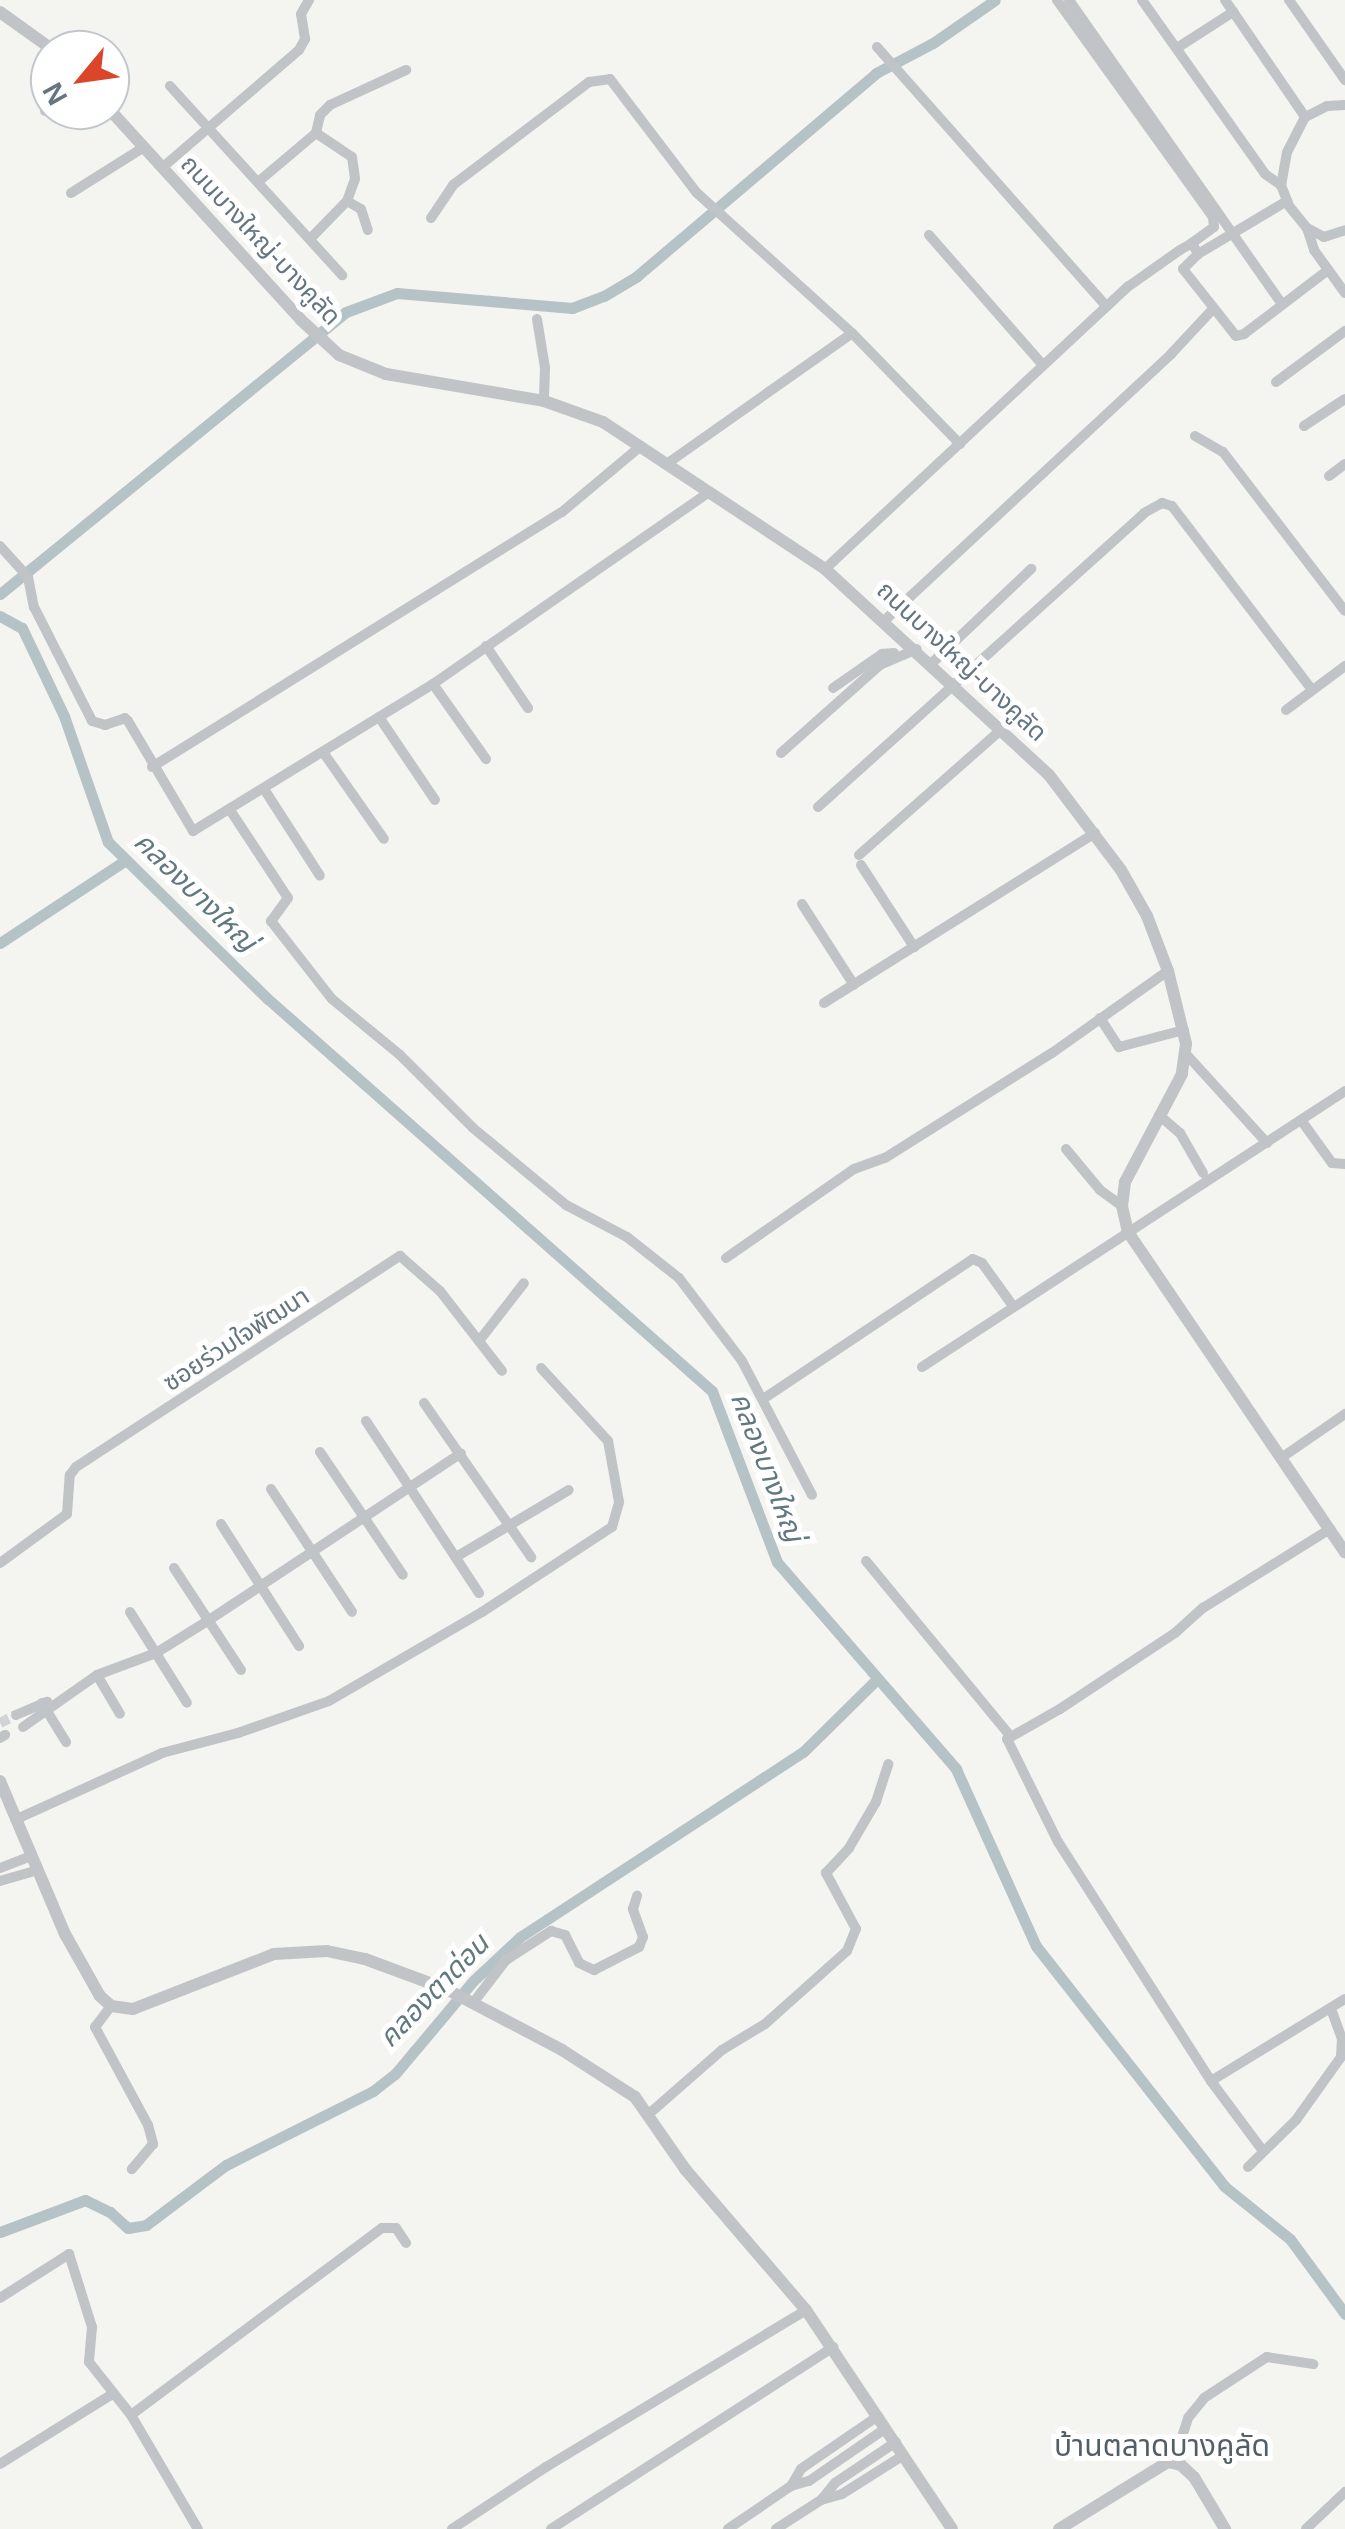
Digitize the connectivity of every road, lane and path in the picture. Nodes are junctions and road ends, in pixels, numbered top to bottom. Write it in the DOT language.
graph roads {
  1 [pos="309,0"];
  2 [pos="1057,0"];
  3 [pos="1068,0"];
  4 [pos="1142,0"];
  5 [pos="1225,0"];
  6 [pos="1289,0"];
  7 [pos="0,12"];
  8 [pos="1233,12"];
  9 [pos="30,34"];
  10 [pos="1177,48"];
  11 [pos="880,51"];
  12 [pos="406,70"];
  13 [pos="1345,80"];
  14 [pos="170,86"];
  15 [pos="1345,105"];
  16 [pos="1305,117"];
  17 [pos="210,129"];
  18 [pos="128,130"];
  19 [pos="316,132"];
  20 [pos="144,147"];
  21 [pos="164,167"];
  22 [pos="258,182"];
  23 [pos="1281,186"];
  24 [pos="71,193"];
  25 [pos="1287,200"];
  26 [pos="347,201"];
  27 [pos="431,218"];
  28 [pos="1307,228"];
  29 [pos="368,230"];
  30 [pos="1345,230"];
  31 [pos="1233,233"];
  32 [pos="929,235"];
  33 [pos="310,239"];
  34 [pos="1195,249"];
  35 [pos="1328,270"];
  36 [pos="342,275"];
  37 [pos="1345,293"];
  38 [pos="1282,304"];
  39 [pos="1106,306"];
  40 [pos="1213,309"];
  41 [pos="538,319"];
  42 [pos="1345,331"];
  43 [pos="852,333"];
  44 [pos="1043,365"];
  45 [pos="1276,382"];
  46 [pos="1345,399"];
  47 [pos="544,401"];
  48 [pos="1304,426"];
  49 [pos="1195,436"];
  50 [pos="960,444"];
  51 [pos="641,446"];
  52 [pos="668,463"];
  53 [pos="1345,464"];
  54 [pos="1328,476"];
  55 [pos="709,492"];
  56 [pos="0,546"];
  57 [pos="825,568"];
  58 [pos="1030,570"];
  59 [pos="1345,612"];
  60 [pos="885,620"];
  61 [pos="486,646"];
  62 [pos="917,649"];
  63 [pos="900,654"];
  64 [pos="932,663"];
  65 [pos="1345,666"];
  66 [pos="433,684"];
  67 [pos="955,684"];
  68 [pos="833,688"];
  69 [pos="1312,690"];
  70 [pos="528,708"];
  71 [pos="1286,710"];
  72 [pos="380,717"];
  73 [pos="1004,728"];
  74 [pos="323,752"];
  75 [pos="781,754"];
  76 [pos="486,758"];
  77 [pos="152,767"];
  78 [pos="264,789"];
  79 [pos="435,800"];
  80 [pos="818,806"];
  81 [pos="230,810"];
  82 [pos="1095,833"];
  83 [pos="384,839"];
  84 [pos="320,876"];
  85 [pos="802,904"];
  86 [pos="914,946"];
  87 [pos="1168,971"];
  88 [pos="854,985"];
  89 [pos="824,1003"];
  90 [pos="1100,1018"];
  91 [pos="1184,1030"];
  92 [pos="1187,1055"];
  93 [pos="1345,1091"];
  94 [pos="1159,1115"];
  95 [pos="1301,1120"];
  96 [pos="1267,1143"];
  97 [pos="1066,1149"];
  98 [pos="1345,1164"];
  99 [pos="1203,1173"];
  100 [pos="1122,1206"];
  101 [pos="1128,1232"];
  102 [pos="726,1258"];
  103 [pos="524,1283"];
  104 [pos="1013,1306"];
  105 [pos="478,1342"];
  106 [pos="541,1368"];
  107 [pos="922,1368"];
  108 [pos="502,1372"];
  109 [pos="764,1399"];
  110 [pos="424,1403"];
  111 [pos="1345,1414"];
  112 [pos="366,1420"];
  113 [pos="320,1452"];
  114 [pos="461,1453"];
  115 [pos="1282,1458"];
  116 [pos="411,1486"];
  117 [pos="271,1489"];
  118 [pos="569,1490"];
  119 [pos="812,1494"];
  120 [pos="365,1517"];
  121 [pos="510,1523"];
  122 [pos="221,1524"];
  123 [pos="1330,1529"];
  124 [pos="314,1552"];
  125 [pos="1345,1552"];
  126 [pos="456,1558"];
  127 [pos="531,1558"];
  128 [pos="866,1561"];
  129 [pos="0,1563"];
  130 [pos="174,1568"];
  131 [pos="402,1575"];
  132 [pos="262,1587"];
  133 [pos="478,1592"];
  134 [pos="130,1612"];
  135 [pos="352,1612"];
  136 [pos="209,1620"];
  137 [pos="300,1646"];
  138 [pos="156,1652"];
  139 [pos="241,1670"];
  140 [pos="97,1676"];
  141 [pos="187,1702"];
  142 [pos="45,1708"];
  143 [pos="120,1714"];
  144 [pos="16,1715"];
  145 [pos="23,1726"];
  146 [pos="1011,1737"];
  147 [pos="66,1742"];
  148 [pos="888,1764"];
  149 [pos="0,1781"];
  150 [pos="19,1818"];
  151 [pos="31,1856"];
  152 [pos="0,1868"];
  153 [pos="36,1871"];
  154 [pos="0,1881"];
  155 [pos="637,1896"];
  156 [pos="1345,1998"];
  157 [pos="470,2001"];
  158 [pos="111,2006"];
  159 [pos="1332,2008"];
  160 [pos="1211,2081"];
  161 [pos="650,2113"];
  162 [pos="1264,2151"];
  163 [pos="1248,2166"];
  164 [pos="132,2169"];
  165 [pos="406,2243"];
  166 [pos="0,2298"];
  167 [pos="806,2310"];
  168 [pos="833,2347"];
  169 [pos="1313,2364"];
  170 [pos="110,2395"];
  171 [pos="131,2415"];
  172 [pos="882,2422"];
  173 [pos="896,2442"];
  174 [pos="904,2455"];
  175 [pos="1174,2462"];
  176 [pos="0,2464"];
  177 [pos="1345,2492"];
  178 [pos="820,2500"];
  179 [pos="198,2529"];
  180 [pos="452,2529"];
  181 [pos="551,2529"];
  182 [pos="728,2529"];
  183 [pos="776,2529"];
  184 [pos="952,2529"];
  185 [pos="1059,2529"];
  186 [pos="1225,2529"];
  187 [pos="1306,2529"];
  1 -- 17 [label="street"];
  2 -- 34 [label="street"];
  3 -- 31 [label="street"];
  4 -- 10 [label="street"];
  5 -- 8 [label="street"];
  6 -- 13 [label="street"];
  7 -- 9 [label="street"];
  8 -- 10 [label="street"];
  8 -- 16 [label="street"];
  10 -- 23 [label="street"];
  11 -- 39 [label="street"];
  12 -- 19 [label="street"];
  14 -- 17 [label="street"];
  15 -- 16 [label="street"];
  16 -- 23 [label="street"];
  17 -- 21 [label="street"];
  17 -- 22 [label="street"];
  18 -- 20 [label="street, ถนนบางใหญ่-บางคูลัด"];
  19 -- 22 [label="street"];
  19 -- 26 [label="street"];
  20 -- 21 [label="street, ถนนบางใหญ่-บางคูลัด"];
  20 -- 24 [label="street"];
  21 -- 47 [label="street, ถนนบางใหญ่-บางคูลัด"];
  22 -- 33 [label="street"];
  23 -- 25 [label="street"];
  25 -- 28 [label="street"];
  25 -- 31 [label="street"];
  26 -- 29 [label="street"];
  26 -- 33 [label="street"];
  27 -- 43 [label="street"];
  28 -- 30 [label="street"];
  28 -- 35 [label="street"];
  31 -- 34 [label="street"];
  31 -- 38 [label="street"];
  32 -- 44 [label="street"];
  33 -- 36 [label="street"];
  34 -- 39 [label="street"];
  34 -- 40 [label="street"];
  35 -- 37 [label="street"];
  35 -- 38 [label="street"];
  38 -- 40 [label="street"];
  39 -- 44 [label="street"];
  40 -- 60 [label="street"];
  41 -- 47 [label="street"];
  42 -- 45 [label="street"];
  43 -- 50 [label="street"];
  43 -- 52 [label="street"];
  44 -- 50 [label="street"];
  46 -- 48 [label="street"];
  47 -- 51 [label="street, ถนนบางใหญ่-บางคูลัด"];
  49 -- 59 [label="street"];
  50 -- 57 [label="street"];
  51 -- 52 [label="street, ถนนบางใหญ่-บางคูลัด"];
  51 -- 77 [label="street"];
  52 -- 55 [label="street, ถนนบางใหญ่-บางคูลัด"];
  53 -- 54 [label="street"];
  55 -- 57 [label="street, ถนนบางใหญ่-บางคูลัด"];
  55 -- 61 [label="street"];
  56 -- 77 [label="street"];
  57 -- 60 [label="street, ถนนบางใหญ่-บางคูลัด"];
  58 -- 64 [label="street"];
  60 -- 62 [label="street, ถนนบางใหญ่-บางคูลัด"];
  61 -- 66 [label="street"];
  61 -- 70 [label="street"];
  62 -- 63 [label="street"];
  62 -- 64 [label="street, ถนนบางใหญ่-บางคูลัด"];
  63 -- 68 [label="street"];
  63 -- 75 [label="street"];
  64 -- 67 [label="street, ถนนบางใหญ่-บางคูลัด"];
  65 -- 69 [label="street"];
  66 -- 72 [label="street"];
  66 -- 76 [label="street"];
  67 -- 69 [label="street"];
  67 -- 73 [label="street, ถนนบางใหญ่-บางคูลัด"];
  67 -- 80 [label="street"];
  69 -- 71 [label="street"];
  72 -- 74 [label="street"];
  72 -- 79 [label="street"];
  73 -- 82 [label="street, ถนนบางใหญ่-บางคูลัด"];
  73 -- 86 [label="street"];
  74 -- 78 [label="street"];
  74 -- 83 [label="street"];
  77 -- 81 [label="street"];
  78 -- 81 [label="street"];
  78 -- 84 [label="street"];
  81 -- 109 [label="street"];
  82 -- 86 [label="street"];
  82 -- 87 [label="street, ถนนบางใหญ่-บางคูลัด"];
  85 -- 88 [label="street"];
  86 -- 88 [label="street"];
  87 -- 90 [label="street"];
  87 -- 91 [label="street, ถนนบางใหญ่-บางคูลัด"];
  88 -- 89 [label="street"];
  90 -- 91 [label="street"];
  90 -- 102 [label="street"];
  91 -- 92 [label="street, ถนนบางใหญ่-บางคูลัด"];
  92 -- 94 [label="street"];
  92 -- 96 [label="street"];
  93 -- 95 [label="street"];
  94 -- 99 [label="street"];
  94 -- 100 [label="street"];
  95 -- 96 [label="street"];
  95 -- 98 [label="street"];
  96 -- 101 [label="street"];
  97 -- 100 [label="street"];
  100 -- 101 [label="street"];
  101 -- 104 [label="street"];
  101 -- 115 [label="street"];
  103 -- 105 [label="street"];
  104 -- 107 [label="street"];
  104 -- 109 [label="street"];
  105 -- 108 [label="street, ซอยร่วมใจพัฒนา"];
  105 -- 129 [label="street, ซอยร่วมใจพัฒนา"];
  106 -- 150 [label="street"];
  109 -- 119 [label="street"];
  110 -- 114 [label="street"];
  111 -- 115 [label="street"];
  112 -- 116 [label="street"];
  113 -- 120 [label="street"];
  114 -- 116 [label="street"];
  114 -- 121 [label="street"];
  115 -- 123 [label="street"];
  116 -- 120 [label="street"];
  116 -- 126 [label="street"];
  117 -- 124 [label="street"];
  118 -- 121 [label="street"];
  120 -- 124 [label="street"];
  120 -- 131 [label="street"];
  121 -- 126 [label="street"];
  121 -- 127 [label="street"];
  122 -- 132 [label="street"];
  123 -- 125 [label="street"];
  123 -- 146 [label="street"];
  124 -- 132 [label="street"];
  124 -- 135 [label="street"];
  126 -- 133 [label="street"];
  128 -- 146 [label="street"];
  130 -- 136 [label="street"];
  132 -- 136 [label="street"];
  132 -- 137 [label="street"];
  134 -- 138 [label="street"];
  136 -- 138 [label="street"];
  136 -- 139 [label="street"];
  138 -- 140 [label="street"];
  138 -- 141 [label="street"];
  140 -- 142 [label="street"];
  140 -- 143 [label="street"];
  142 -- 144 [label="street"];
  142 -- 145 [label="street"];
  142 -- 147 [label="street"];
  146 -- 160 [label="street"];
  148 -- 161 [label="street"];
  149 -- 150 [label="street"];
  150 -- 151 [label="street"];
  151 -- 152 [label="street"];
  151 -- 153 [label="street"];
  153 -- 154 [label="street"];
  153 -- 158 [label="street"];
  155 -- 157 [label="street"];
  156 -- 159 [label="street"];
  157 -- 158 [label="street"];
  157 -- 161 [label="street"];
  158 -- 164 [label="street"];
  159 -- 160 [label="street"];
  159 -- 162 [label="street"];
  160 -- 162 [label="street"];
  161 -- 167 [label="street"];
  162 -- 163 [label="street"];
  165 -- 171 [label="street"];
  166 -- 170 [label="street"];
  167 -- 168 [label="street"];
  167 -- 180 [label="street"];
  168 -- 172 [label="street"];
  168 -- 181 [label="street"];
  169 -- 175 [label="street"];
  170 -- 171 [label="street"];
  170 -- 176 [label="street"];
  171 -- 179 [label="street"];
  172 -- 173 [label="street"];
  172 -- 182 [label="street"];
  173 -- 174 [label="street"];
  173 -- 178 [label="street"];
  174 -- 178 [label="street"];
  174 -- 184 [label="street"];
  175 -- 185 [label="street"];
  175 -- 186 [label="street"];
  177 -- 187 [label="street"];
  178 -- 183 [label="street"];
}
